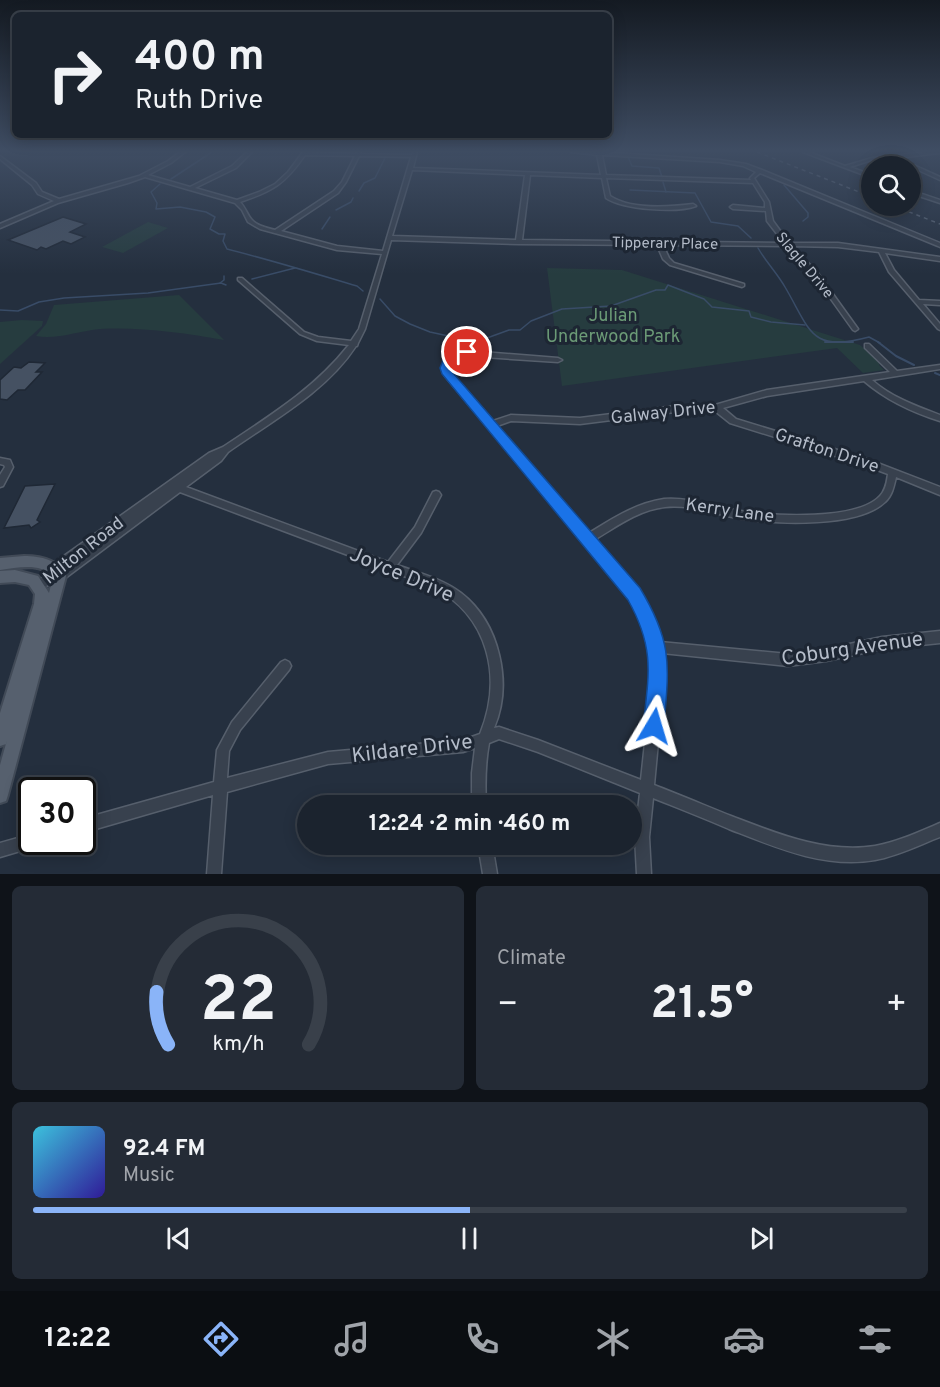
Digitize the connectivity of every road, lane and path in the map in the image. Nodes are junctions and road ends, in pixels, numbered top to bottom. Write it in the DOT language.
graph roads {
  1 [pos="40,193"];
  2 [pos="88,193"];
  3 [pos="205,193"];
  4 [pos="259,193"];
  5 [pos="335,193"];
  6 [pos="403,193"];
  7 [pos="525,193"];
  8 [pos="607,193"];
  9 [pos="761,193"];
  10 [pos="813,193"];
  11 [pos="921,195"];
  12 [pos="59,201"];
  13 [pos="237,202"];
  14 [pos="940,202"];
  15 [pos="693,206"];
  16 [pos="733,207"];
  17 [pos="768,210"];
  18 [pos="0,226"];
  19 [pos="276,232"];
  20 [pos="389,237"];
  21 [pos="519,242"];
  22 [pos="659,243"];
  23 [pos="788,245"];
  24 [pos="940,245"];
  25 [pos="881,250"];
  26 [pos="385,253"];
  27 [pos="940,259"];
  28 [pos="240,279"];
  29 [pos="742,285"];
  30 [pos="918,302"];
  31 [pos="940,303"];
  32 [pos="940,328"];
  33 [pos="855,329"];
  34 [pos="355,344"];
  35 [pos="867,346"];
  36 [pos="451,353"];
  37 [pos="558,360"];
  38 [pos="940,367"];
  39 [pos="896,374"];
  40 [pos="866,378"];
  41 [pos="717,408"];
  42 [pos="940,418"];
  43 [pos="490,425"];
  44 [pos="225,450"];
  45 [pos="0,461"];
  46 [pos="893,472"];
  47 [pos="2,479"];
  48 [pos="176,485"];
  49 [pos="940,491"];
  50 [pos="436,495"];
  51 [pos="588,539"];
  52 [pos="0,564"];
  53 [pos="390,567"];
  54 [pos="57,572"];
  55 [pos="0,577"];
  56 [pos="38,584"];
  57 [pos="940,637"];
  58 [pos="657,647"];
  59 [pos="285,666"];
  60 [pos="0,738"];
  61 [pos="484,740"];
  62 [pos="219,787"];
  63 [pos="647,789"];
  64 [pos="0,795"];
  65 [pos="479,795"];
  66 [pos="96,822"];
  67 [pos="940,830"];
  68 [pos="18,845"];
  69 [pos="0,850"];
  70 [pos="487,855"];
  71 [pos="214,874"];
  72 [pos="490,874"];
  73 [pos="644,874"];
  1 -- 12 [label="street"];
  2 -- 12 [label="street"];
  3 -- 13 [label="street"];
  4 -- 13 [label="street"];
  5 -- 19 [label="street"];
  6 -- 20 [label="street, Milton Road"];
  7 -- 21 [label="street"];
  8 -- 15 [label="street"];
  9 -- 17 [label="street, Slagle Drive"];
  10 -- 24 [label="street"];
  11 -- 14 [label="street"];
  12 -- 18 [label="street"];
  13 -- 19 [label="street"];
  16 -- 17 [label="street"];
  17 -- 23 [label="street, Slagle Drive"];
  19 -- 26 [label="street"];
  20 -- 21 [label="street, Tipperary Place"];
  20 -- 26 [label="street, Milton Road"];
  21 -- 22 [label="street, Tipperary Place"];
  22 -- 23 [label="street, Tipperary Place"];
  22 -- 29 [label="street"];
  23 -- 25 [label="street, Tipperary Place"];
  23 -- 33 [label="street, Slagle Drive"];
  25 -- 27 [label="street, Tipperary Place"];
  25 -- 30 [label="street"];
  26 -- 34 [label="street, Milton Road"];
  28 -- 34 [label="street"];
  30 -- 31 [label="street"];
  30 -- 32 [label="street"];
  34 -- 44 [label="street, Milton Road"];
  35 -- 39 [label="street"];
  36 -- 37 [label="street"];
  36 -- 43 [label="street"];
  38 -- 39 [label="street, Galway Drive"];
  39 -- 40 [label="street, Galway Drive"];
  40 -- 41 [label="street, Galway Drive"];
  40 -- 42 [label="street"];
  41 -- 43 [label="street, Galway Drive"];
  41 -- 46 [label="street, Grafton Drive"];
  43 -- 51 [label="street"];
  44 -- 48 [label="street, Milton Road"];
  45 -- 47 [label="street"];
  46 -- 49 [label="street, Grafton Drive"];
  46 -- 51 [label="street, Kerry Lane"];
  48 -- 53 [label="street, Joyce Drive"];
  48 -- 54 [label="street, Milton Road"];
  50 -- 53 [label="street"];
  51 -- 58 [label="street"];
  52 -- 54 [label="main road"];
  53 -- 61 [label="street, Joyce Drive"];
  54 -- 56 [label="street, Milton Road"];
  54 -- 64 [label="main road"];
  55 -- 56 [label="main road"];
  56 -- 60 [label="main road"];
  57 -- 58 [label="street, Coburg Avenue"];
  58 -- 63 [label="street"];
  59 -- 62 [label="street"];
  61 -- 62 [label="street, Kildare Drive"];
  61 -- 63 [label="street, Kildare Drive"];
  61 -- 65 [label="street, Joyce Drive"];
  62 -- 66 [label="street, Kildare Drive"];
  62 -- 71 [label="street"];
  63 -- 67 [label="street, Kildare Drive"];
  63 -- 73 [label="street"];
  68 -- 69 [label="street"];
  70 -- 72 [label="street"];
}
